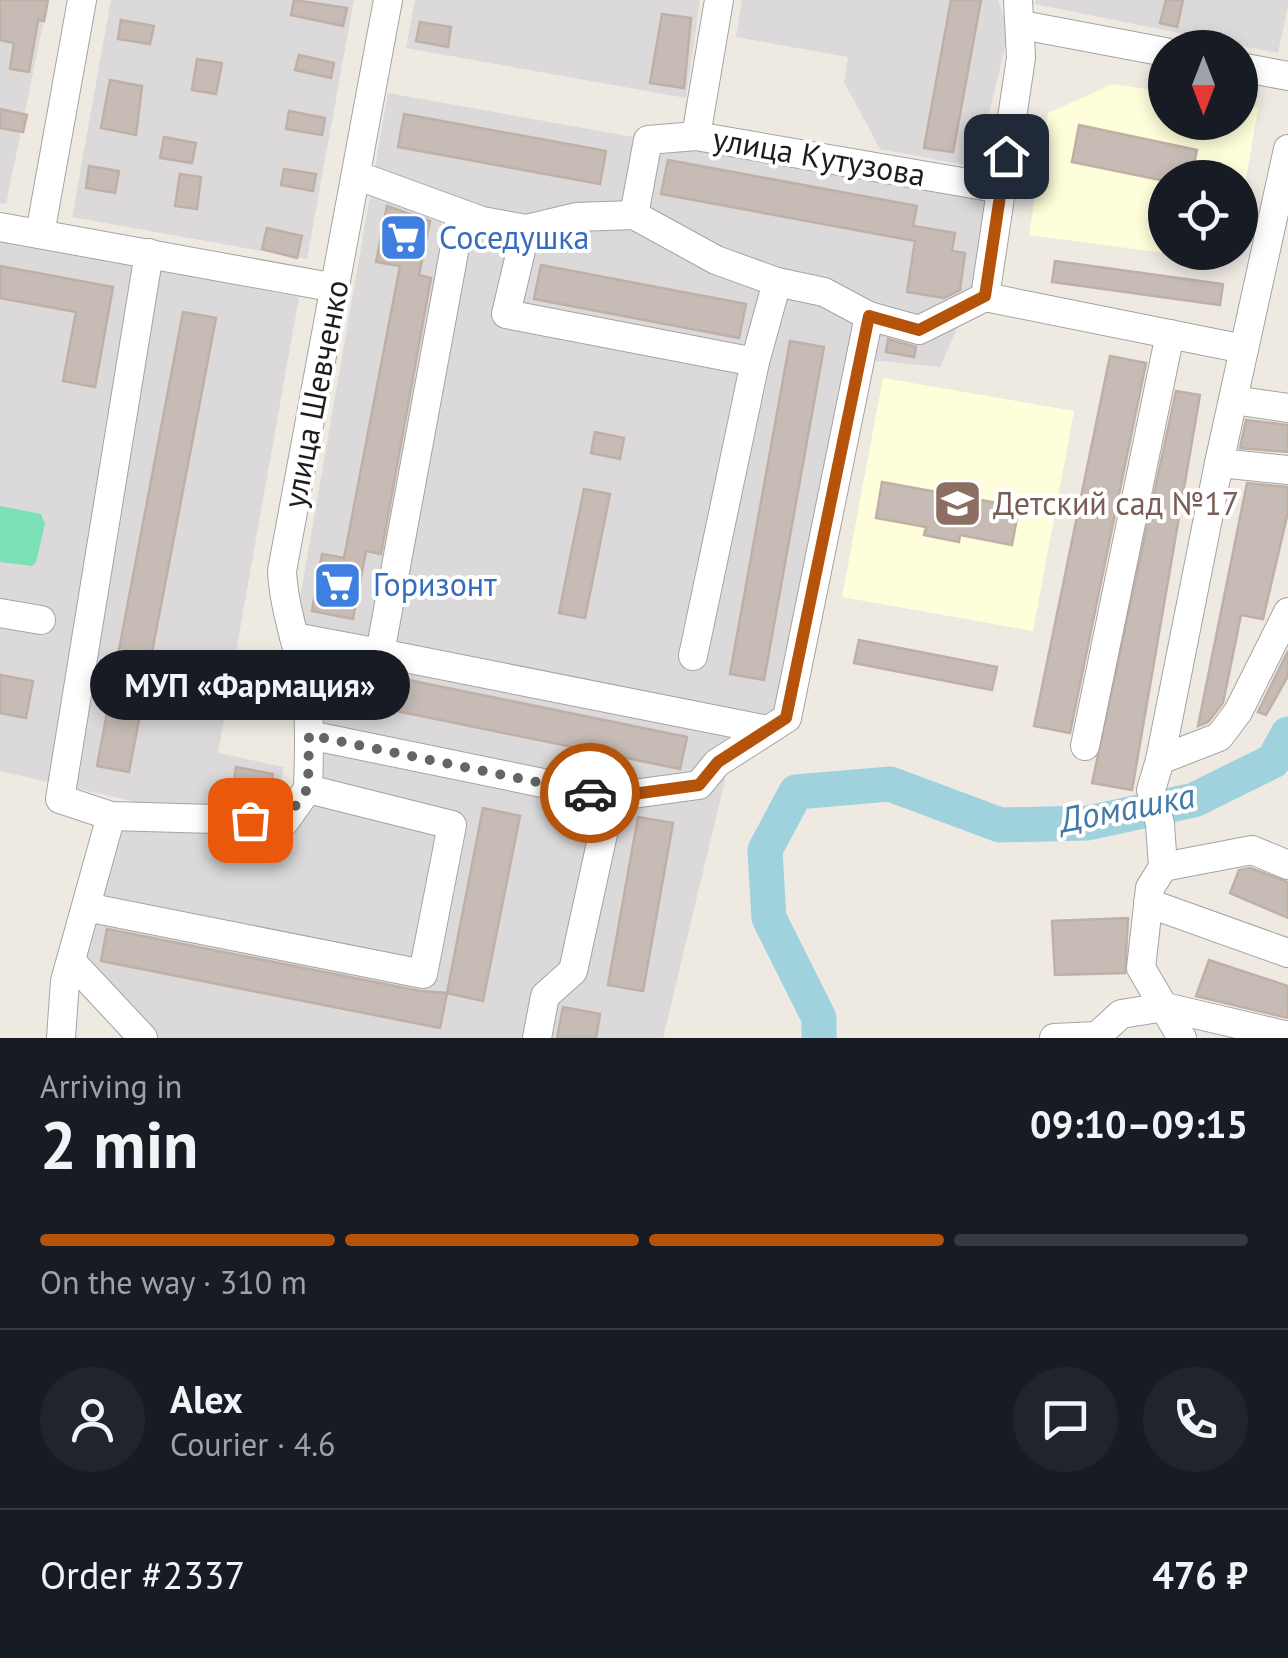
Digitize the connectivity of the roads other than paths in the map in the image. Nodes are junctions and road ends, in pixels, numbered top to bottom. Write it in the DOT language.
graph roads {
  1 [pos="82,0"];
  2 [pos="388,0"];
  3 [pos="719,0"];
  4 [pos="1020,13"];
  5 [pos="1148,47"];
  6 [pos="1258,70"];
  7 [pos="1288,76"];
  8 [pos="696,136"];
  9 [pos="1288,149"];
  10 [pos="356,175"];
  11 [pos="1002,189"];
  12 [pos="461,214"];
  13 [pos="634,214"];
  14 [pos="0,226"];
  15 [pos="526,229"];
  16 [pos="40,234"];
  17 [pos="148,253"];
  18 [pos="777,282"];
  19 [pos="336,288"];
  20 [pos="985,296"];
  21 [pos="869,316"];
  22 [pos="1170,334"];
  23 [pos="1244,349"];
  24 [pos="756,362"];
  25 [pos="1233,400"];
  26 [pos="1288,408"];
  27 [pos="1220,463"];
  28 [pos="1288,470"];
  29 [pos="1288,612"];
  30 [pos="0,613"];
  31 [pos="40,620"];
  32 [pos="294,637"];
  33 [pos="380,653"];
  34 [pos="694,656"];
  35 [pos="768,730"];
  36 [pos="309,735"];
  37 [pos="1086,746"];
  38 [pos="1160,760"];
  39 [pos="308,788"];
  40 [pos="611,797"];
  41 [pos="111,816"];
  42 [pos="1288,864"];
  43 [pos="1163,867"];
  44 [pos="1148,904"];
  45 [pos="86,906"];
  46 [pos="1288,953"];
  47 [pos="70,961"];
  48 [pos="1164,1007"];
  49 [pos="1124,1026"];
  50 [pos="1243,1032"];
  51 [pos="1288,1036"];
  52 [pos="1096,1037"];
  53 [pos="61,1038"];
  54 [pos="144,1038"];
  55 [pos="537,1038"];
  56 [pos="1054,1038"];
  57 [pos="1182,1038"];
  1 -- 16 [label="street"];
  2 -- 10 [label="street, улица Шевченко"];
  3 -- 8 [label="street"];
  4 -- 5 [label="street"];
  4 -- 11 [label="street"];
  6 -- 7 [label="street"];
  8 -- 11 [label="street, улица Кутузова"];
  8 -- 13 [label="street, улица Кутузова"];
  9 -- 23 [label="street"];
  10 -- 12 [label="street"];
  10 -- 19 [label="street, улица Шевченко"];
  11 -- 20 [label="street"];
  12 -- 15 [label="street"];
  12 -- 33 [label="street"];
  13 -- 15 [label="street"];
  13 -- 18 [label="street"];
  14 -- 16 [label="street"];
  15 -- 24 [label="street"];
  16 -- 17 [label="street"];
  17 -- 19 [label="street"];
  17 -- 41 [label="street"];
  18 -- 21 [label="street"];
  18 -- 24 [label="street"];
  19 -- 32 [label="street, улица Шевченко"];
  20 -- 21 [label="street"];
  20 -- 22 [label="street"];
  21 -- 35 [label="street"];
  22 -- 23 [label="street"];
  22 -- 37 [label="street"];
  23 -- 25 [label="street"];
  24 -- 34 [label="street"];
  25 -- 26 [label="street"];
  25 -- 27 [label="street"];
  27 -- 28 [label="street"];
  27 -- 38 [label="street"];
  29 -- 38 [label="street"];
  30 -- 31 [label="street"];
  32 -- 33 [label="street"];
  32 -- 36 [label="street, улица Шевченко"];
  33 -- 35 [label="street"];
  35 -- 40 [label="street"];
  36 -- 39 [label="street, улица Шевченко"];
  36 -- 40 [label="street"];
  38 -- 43 [label="street"];
  39 -- 41 [label="street"];
  39 -- 45 [label="street"];
  40 -- 55 [label="street"];
  41 -- 45 [label="street"];
  42 -- 43 [label="street"];
  43 -- 44 [label="street"];
  44 -- 46 [label="street"];
  44 -- 48 [label="street"];
  45 -- 47 [label="street"];
  47 -- 53 [label="street"];
  47 -- 54 [label="street"];
  48 -- 49 [label="street"];
  48 -- 50 [label="street"];
  48 -- 57 [label="street"];
  49 -- 52 [label="street"];
  50 -- 51 [label="street"];
  52 -- 56 [label="street"];
}
